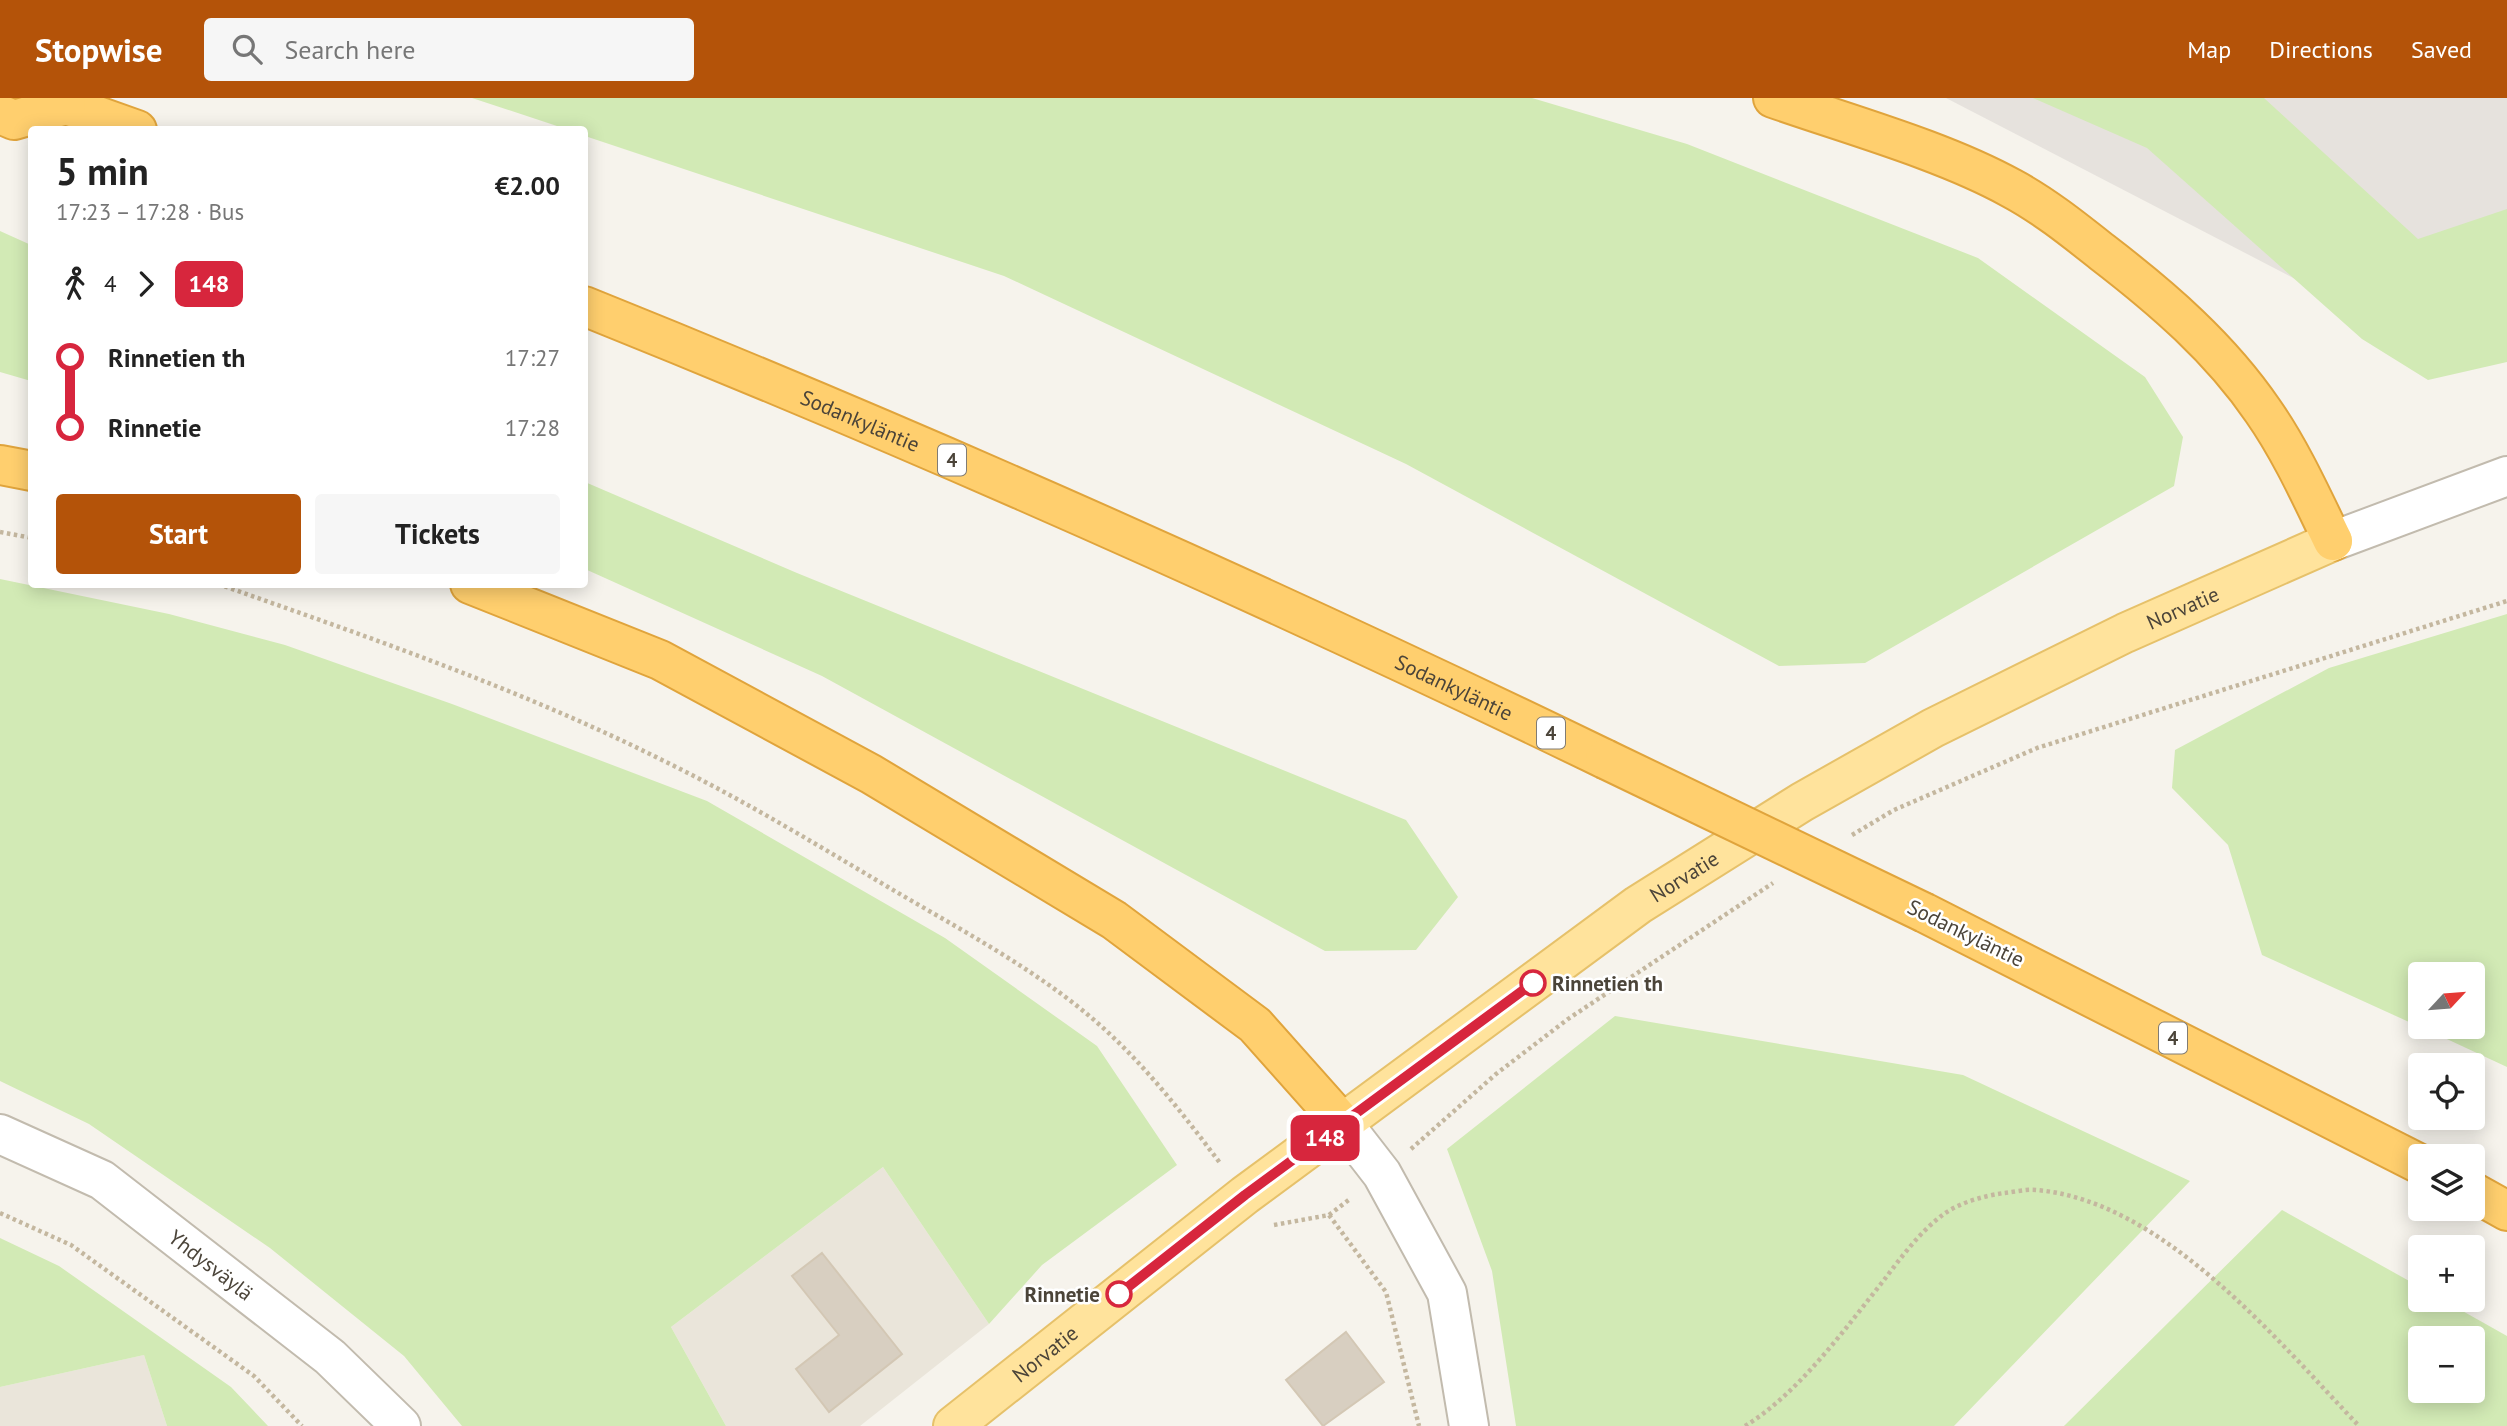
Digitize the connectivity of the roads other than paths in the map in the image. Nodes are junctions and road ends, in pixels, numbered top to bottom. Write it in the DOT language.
graph roads {
  1 [pos="137,98"];
  2 [pos="1773,98"];
  3 [pos="57,101"];
  4 [pos="0,114"];
  5 [pos="126,126"];
  6 [pos="159,126"];
  7 [pos="588,308"];
  8 [pos="0,465"];
  9 [pos="28,470"];
  10 [pos="2507,476"];
  11 [pos="2333,541"];
  12 [pos="480,588"];
  13 [pos="1344,1125"];
  14 [pos="0,1134"];
  15 [pos="2408,1158"];
  16 [pos="2485,1199"];
  17 [pos="2507,1211"];
  18 [pos="401,1426"];
  19 [pos="953,1426"];
  20 [pos="1469,1426"];
  1 -- 6 [label="highway"];
  2 -- 11 [label="highway"];
  3 -- 4 [label="highway"];
  3 -- 5 [label="highway"];
  7 -- 15 [label="highway, Sodankyläntie / 4, bridge"];
  8 -- 9 [label="highway"];
  10 -- 11 [label="street, Norvatie"];
  11 -- 13 [label="main road, Norvatie"];
  12 -- 13 [label="highway"];
  13 -- 19 [label="main road, Norvatie"];
  13 -- 20 [label="street"];
  14 -- 18 [label="street, Yhdysväylä"];
  16 -- 17 [label="highway"];
}
